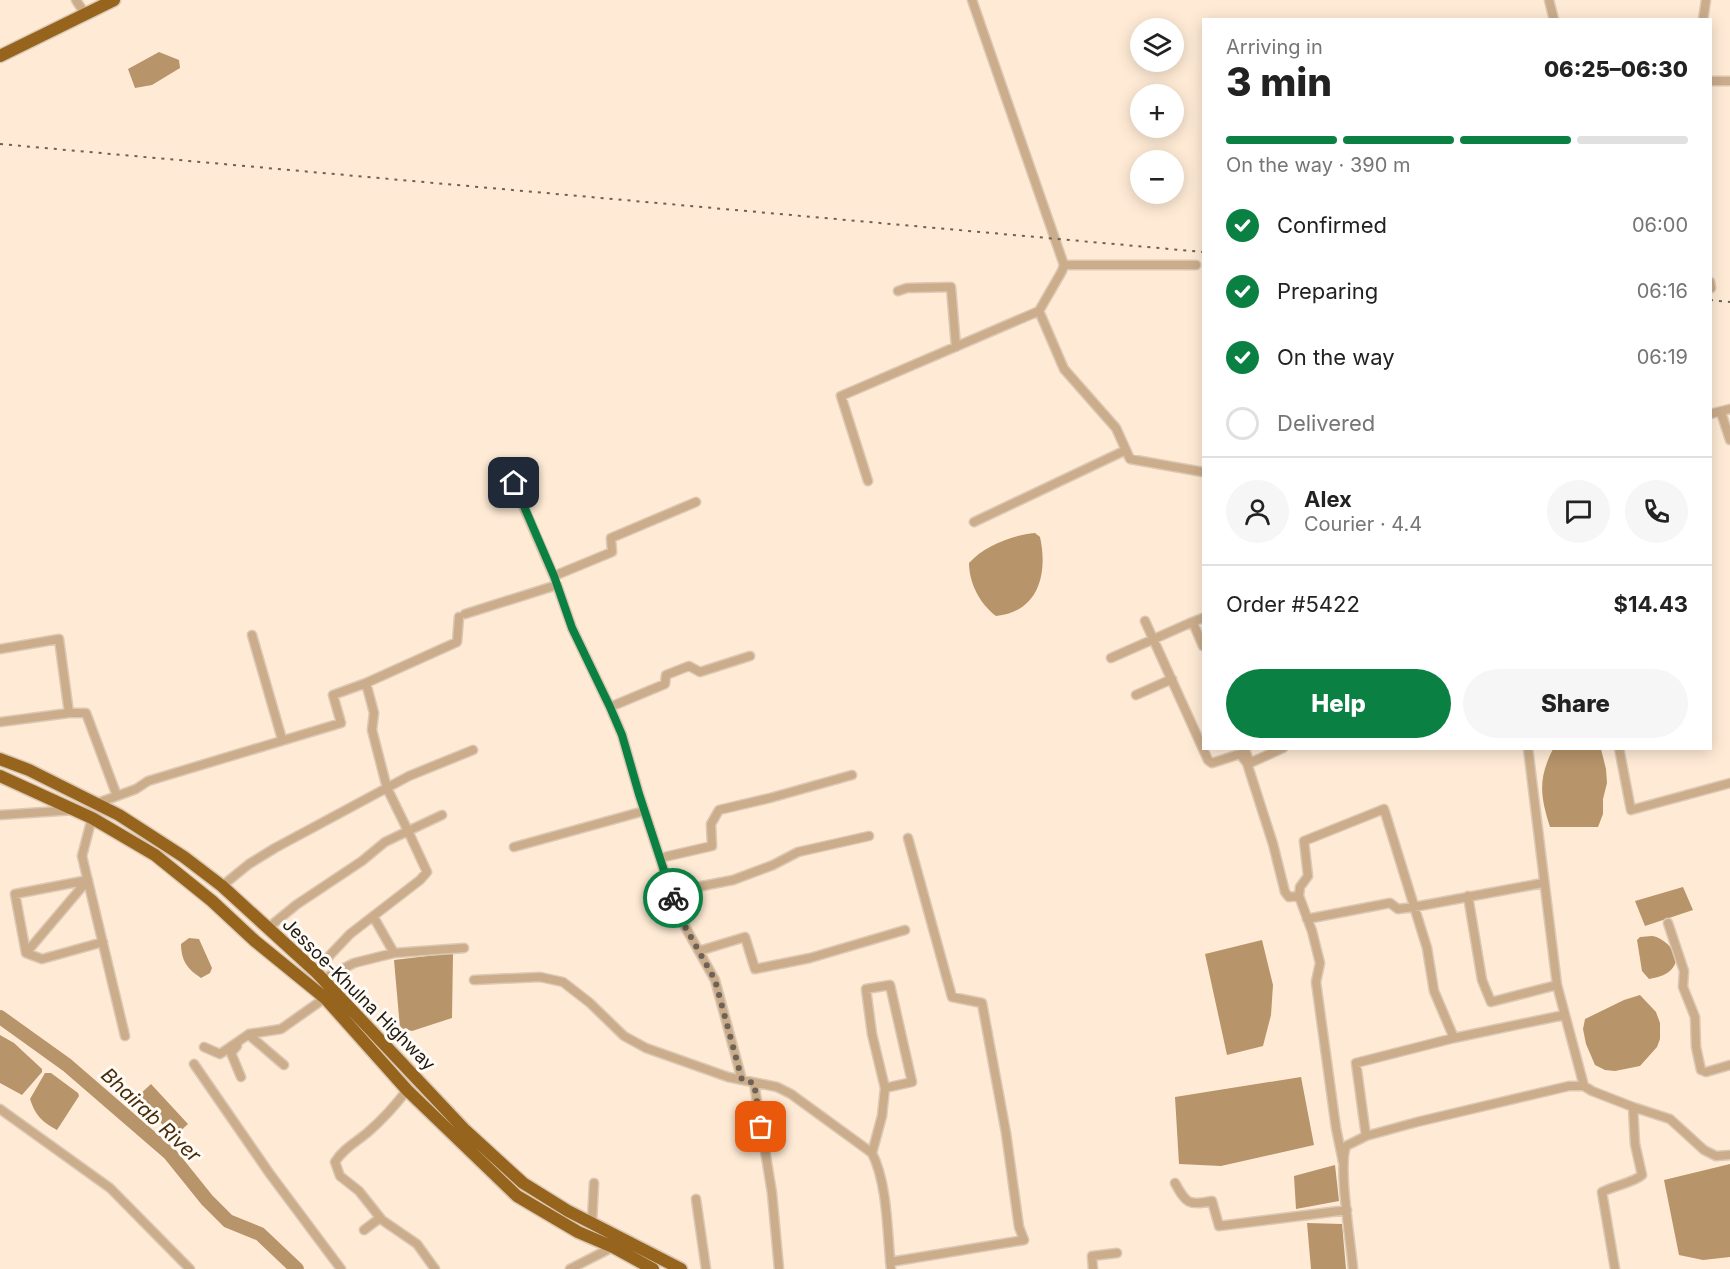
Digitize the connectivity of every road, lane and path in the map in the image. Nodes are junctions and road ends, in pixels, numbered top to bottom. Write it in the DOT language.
graph roads {
  1 [pos="76,0"];
  2 [pos="114,0"];
  3 [pos="972,0"];
  4 [pos="1549,0"];
  5 [pos="1706,0"];
  6 [pos="85,14"];
  7 [pos="1554,18"];
  8 [pos="1703,18"];
  9 [pos="0,56"];
  10 [pos="1712,81"];
  11 [pos="1730,81"];
  12 [pos="1064,265"];
  13 [pos="1196,266"];
  14 [pos="898,291"];
  15 [pos="1040,311"];
  16 [pos="956,347"];
  17 [pos="1730,409"];
  18 [pos="1721,412"];
  19 [pos="1712,414"];
  20 [pos="1730,440"];
  21 [pos="1126,450"];
  22 [pos="506,464"];
  23 [pos="1202,472"];
  24 [pos="868,482"];
  25 [pos="696,502"];
  26 [pos="974,522"];
  27 [pos="554,576"];
  28 [pos="557,585"];
  29 [pos="1202,618"];
  30 [pos="1145,621"];
  31 [pos="1191,623"];
  32 [pos="252,635"];
  33 [pos="1154,640"];
  34 [pos="1202,644"];
  35 [pos="0,649"];
  36 [pos="750,656"];
  37 [pos="1111,658"];
  38 [pos="1172,679"];
  39 [pos="366,683"];
  40 [pos="1136,694"];
  41 [pos="610,707"];
  42 [pos="69,713"];
  43 [pos="0,722"];
  44 [pos="282,740"];
  45 [pos="1202,746"];
  46 [pos="473,750"];
  47 [pos="1204,750"];
  48 [pos="1245,750"];
  49 [pos="1279,750"];
  50 [pos="1528,750"];
  51 [pos="1619,750"];
  52 [pos="0,759"];
  53 [pos="852,775"];
  54 [pos="0,776"];
  55 [pos="1730,783"];
  56 [pos="387,788"];
  57 [pos="117,796"];
  58 [pos="94,804"];
  59 [pos="77,810"];
  60 [pos="644,811"];
  61 [pos="0,815"];
  62 [pos="442,815"];
  63 [pos="92,818"];
  64 [pos="408,831"];
  65 [pos="869,836"];
  66 [pos="908,838"];
  67 [pos="514,847"];
  68 [pos="660,858"];
  69 [pos="87,880"];
  70 [pos="1543,883"];
  71 [pos="222,886"];
  72 [pos="671,892"];
  73 [pos="1299,896"];
  74 [pos="1468,896"];
  75 [pos="1414,907"];
  76 [pos="373,916"];
  77 [pos="1307,919"];
  78 [pos="1668,923"];
  79 [pos="268,928"];
  80 [pos="905,930"];
  81 [pos="103,942"];
  82 [pos="464,948"];
  83 [pos="699,951"];
  84 [pos="26,953"];
  85 [pos="394,953"];
  86 [pos="315,971"];
  87 [pos="327,977"];
  88 [pos="474,980"];
  89 [pos="1557,985"];
  90 [pos="325,998"];
  91 [pos="1564,1016"];
  92 [pos="249,1034"];
  93 [pos="125,1036"];
  94 [pos="1455,1038"];
  95 [pos="204,1047"];
  96 [pos="194,1064"];
  97 [pos="284,1065"];
  98 [pos="1730,1065"];
  99 [pos="241,1077"];
  100 [pos="742,1080"];
  101 [pos="754,1083"];
  102 [pos="1584,1086"];
  103 [pos="885,1088"];
  104 [pos="407,1090"];
  105 [pos="1633,1107"];
  106 [pos="0,1109"];
  107 [pos="1366,1136"];
  108 [pos="872,1153"];
  109 [pos="1730,1155"];
  110 [pos="1343,1162"];
  111 [pos="594,1183"];
  112 [pos="1175,1183"];
  113 [pos="696,1199"];
  114 [pos="1347,1210"];
  115 [pos="380,1218"];
  116 [pos="592,1222"];
  117 [pos="364,1230"];
  118 [pos="613,1247"];
  119 [pos="1117,1253"];
  120 [pos="890,1265"];
  121 [pos="646,1267"];
  122 [pos="190,1269"];
  123 [pos="340,1269"];
  124 [pos="435,1269"];
  125 [pos="570,1269"];
  126 [pos="681,1269"];
  127 [pos="706,1269"];
  128 [pos="779,1269"];
  129 [pos="1093,1269"];
  130 [pos="1353,1269"];
  131 [pos="1615,1269"];
  1 -- 6 [label="street"];
  2 -- 6 [label="highway"];
  3 -- 12 [label="street"];
  4 -- 7 [label="street"];
  5 -- 8 [label="street"];
  6 -- 9 [label="highway"];
  10 -- 11 [label="street"];
  12 -- 13 [label="street"];
  12 -- 15 [label="street"];
  14 -- 16 [label="street"];
  15 -- 16 [label="street"];
  15 -- 21 [label="street"];
  16 -- 24 [label="street"];
  17 -- 18 [label="street"];
  18 -- 19 [label="street"];
  18 -- 20 [label="street"];
  21 -- 23 [label="street"];
  21 -- 26 [label="street"];
  22 -- 27 [label="street"];
  25 -- 27 [label="street"];
  27 -- 28 [label="street"];
  28 -- 39 [label="street"];
  28 -- 41 [label="street"];
  29 -- 31 [label="street"];
  30 -- 33 [label="street"];
  31 -- 33 [label="street"];
  31 -- 34 [label="street"];
  32 -- 44 [label="street"];
  33 -- 37 [label="street"];
  33 -- 38 [label="street"];
  35 -- 42 [label="street"];
  36 -- 41 [label="street"];
  38 -- 40 [label="street"];
  38 -- 45 [label="street"];
  39 -- 44 [label="street"];
  39 -- 56 [label="street"];
  41 -- 60 [label="street"];
  42 -- 43 [label="street"];
  42 -- 57 [label="street"];
  44 -- 57 [label="street"];
  46 -- 56 [label="street"];
  47 -- 73 [label="street"];
  48 -- 49 [label="street"];
  50 -- 70 [label="street"];
  51 -- 55 [label="street"];
  52 -- 58 [label="highway, Jessoe-Khulna Highway"];
  53 -- 68 [label="street"];
  54 -- 59 [label="highway, Jessoe-Khulna Highway"];
  56 -- 64 [label="street"];
  56 -- 71 [label="street"];
  57 -- 58 [label="street"];
  58 -- 71 [label="highway, Jessoe-Khulna Highway"];
  59 -- 61 [label="street"];
  59 -- 63 [label="highway, Jessoe-Khulna Highway"];
  60 -- 67 [label="street"];
  60 -- 68 [label="street"];
  62 -- 64 [label="street"];
  63 -- 69 [label="street"];
  63 -- 90 [label="highway, Jessoe-Khulna Highway"];
  64 -- 76 [label="street"];
  64 -- 79 [label="street"];
  65 -- 72 [label="street"];
  66 -- 120 [label="street"];
  68 -- 72 [label="street"];
  69 -- 81 [label="street"];
  69 -- 84 [label="street"];
  69 -- 84 [label="street"];
  70 -- 74 [label="street"];
  70 -- 89 [label="street"];
  71 -- 79 [label="highway, Jessoe-Khulna Highway"];
  72 -- 83 [label="street"];
  73 -- 75 [label="street"];
  73 -- 77 [label="street"];
  74 -- 75 [label="street"];
  74 -- 89 [label="street"];
  75 -- 77 [label="street"];
  75 -- 94 [label="street"];
  76 -- 85 [label="street"];
  76 -- 86 [label="street"];
  77 -- 110 [label="street"];
  78 -- 98 [label="street"];
  79 -- 86 [label="highway, Jessoe-Khulna Highway"];
  80 -- 83 [label="street"];
  81 -- 84 [label="street"];
  81 -- 93 [label="street"];
  82 -- 85 [label="street"];
  83 -- 100 [label="street"];
  85 -- 87 [label="street"];
  86 -- 116 [label="highway, Jessoe-Khulna Highway"];
  88 -- 100 [label="street"];
  89 -- 91 [label="street"];
  90 -- 92 [label="street"];
  90 -- 104 [label="highway, Jessoe-Khulna Highway"];
  91 -- 94 [label="street"];
  91 -- 102 [label="street"];
  92 -- 95 [label="street"];
  92 -- 97 [label="street"];
  92 -- 99 [label="street"];
  94 -- 107 [label="street"];
  96 -- 123 [label="street"];
  100 -- 101 [label="street"];
  101 -- 108 [label="street"];
  101 -- 128 [label="street"];
  102 -- 105 [label="street"];
  102 -- 107 [label="street"];
  103 -- 103 [label="street"];
  103 -- 108 [label="street"];
  104 -- 115 [label="street"];
  104 -- 118 [label="highway, Jessoe-Khulna Highway"];
  105 -- 109 [label="street"];
  105 -- 131 [label="street"];
  106 -- 122 [label="street"];
  107 -- 110 [label="street"];
  108 -- 120 [label="street"];
  110 -- 114 [label="street"];
  111 -- 116 [label="street"];
  112 -- 114 [label="street"];
  113 -- 127 [label="street"];
  114 -- 130 [label="street"];
  115 -- 117 [label="street"];
  115 -- 124 [label="street"];
  116 -- 126 [label="highway, Jessoe-Khulna Highway"];
  118 -- 121 [label="highway, Jessoe-Khulna Highway"];
  118 -- 125 [label="street"];
  119 -- 129 [label="street"];
}
